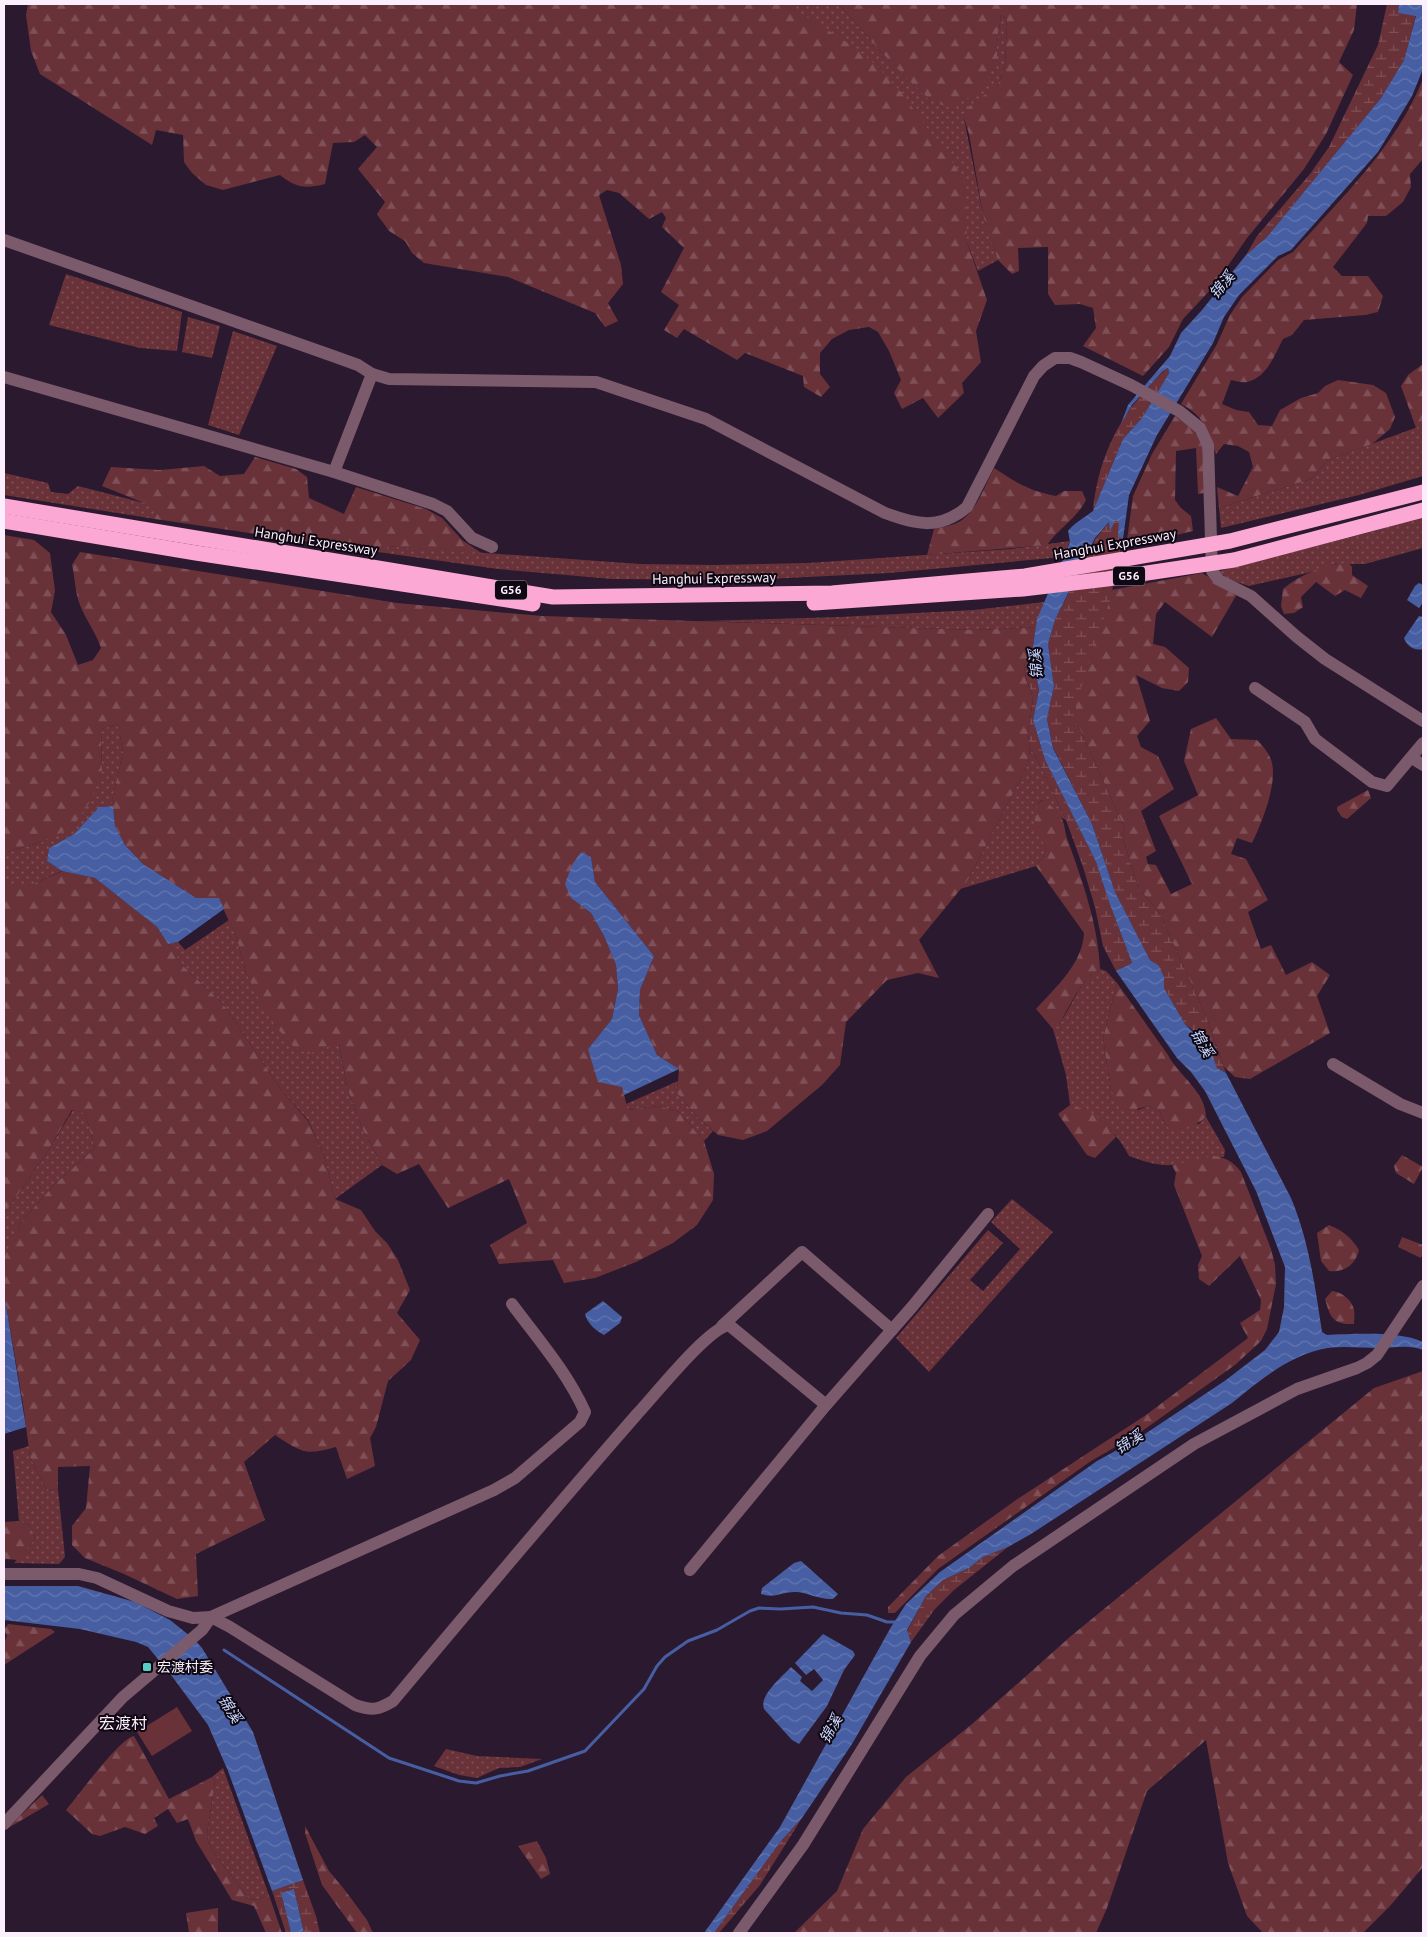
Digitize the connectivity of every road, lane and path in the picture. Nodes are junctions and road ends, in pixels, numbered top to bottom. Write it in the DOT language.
graph roads {
  1 [pos="4,240"];
  2 [pos="372,374"];
  3 [pos="4,377"];
  4 [pos="334,472"];
  5 [pos="1423,492"];
  6 [pos="4,506"];
  7 [pos="1423,510"];
  8 [pos="4,521"];
  9 [pos="492,547"];
  10 [pos="1024,582"];
  11 [pos="1255,688"];
  12 [pos="1423,721"];
  13 [pos="1423,743"];
  14 [pos="1412,758"];
  15 [pos="1423,765"];
  16 [pos="1333,1064"];
  17 [pos="1423,1113"];
  18 [pos="988,1214"];
  19 [pos="1423,1286"];
  20 [pos="512,1304"];
  21 [pos="722,1326"];
  22 [pos="892,1330"];
  23 [pos="826,1405"];
  24 [pos="690,1570"];
  25 [pos="4,1574"];
  26 [pos="211,1617"];
  27 [pos="4,1824"];
  28 [pos="739,1933"];
  1 -- 2 [label="street"];
  2 -- 4 [label="street"];
  2 -- 12 [label="street"];
  3 -- 4 [label="street"];
  4 -- 9 [label="street"];
  5 -- 10 [label="highway, Hanghui Expressway / G56"];
  6 -- 10 [label="highway, Hanghui Expressway / G56"];
  7 -- 10 [label="highway, Hanghui Expressway / G56"];
  8 -- 10 [label="highway, Hanghui Expressway / G56"];
  11 -- 14 [label="street"];
  13 -- 14 [label="street"];
  14 -- 15 [label="street"];
  16 -- 17 [label="street"];
  18 -- 22 [label="street"];
  19 -- 28 [label="street"];
  20 -- 26 [label="street"];
  21 -- 22 [label="street"];
  21 -- 23 [label="street"];
  21 -- 26 [label="street"];
  22 -- 23 [label="street"];
  23 -- 24 [label="street"];
  25 -- 26 [label="street"];
  26 -- 27 [label="street"];
}
